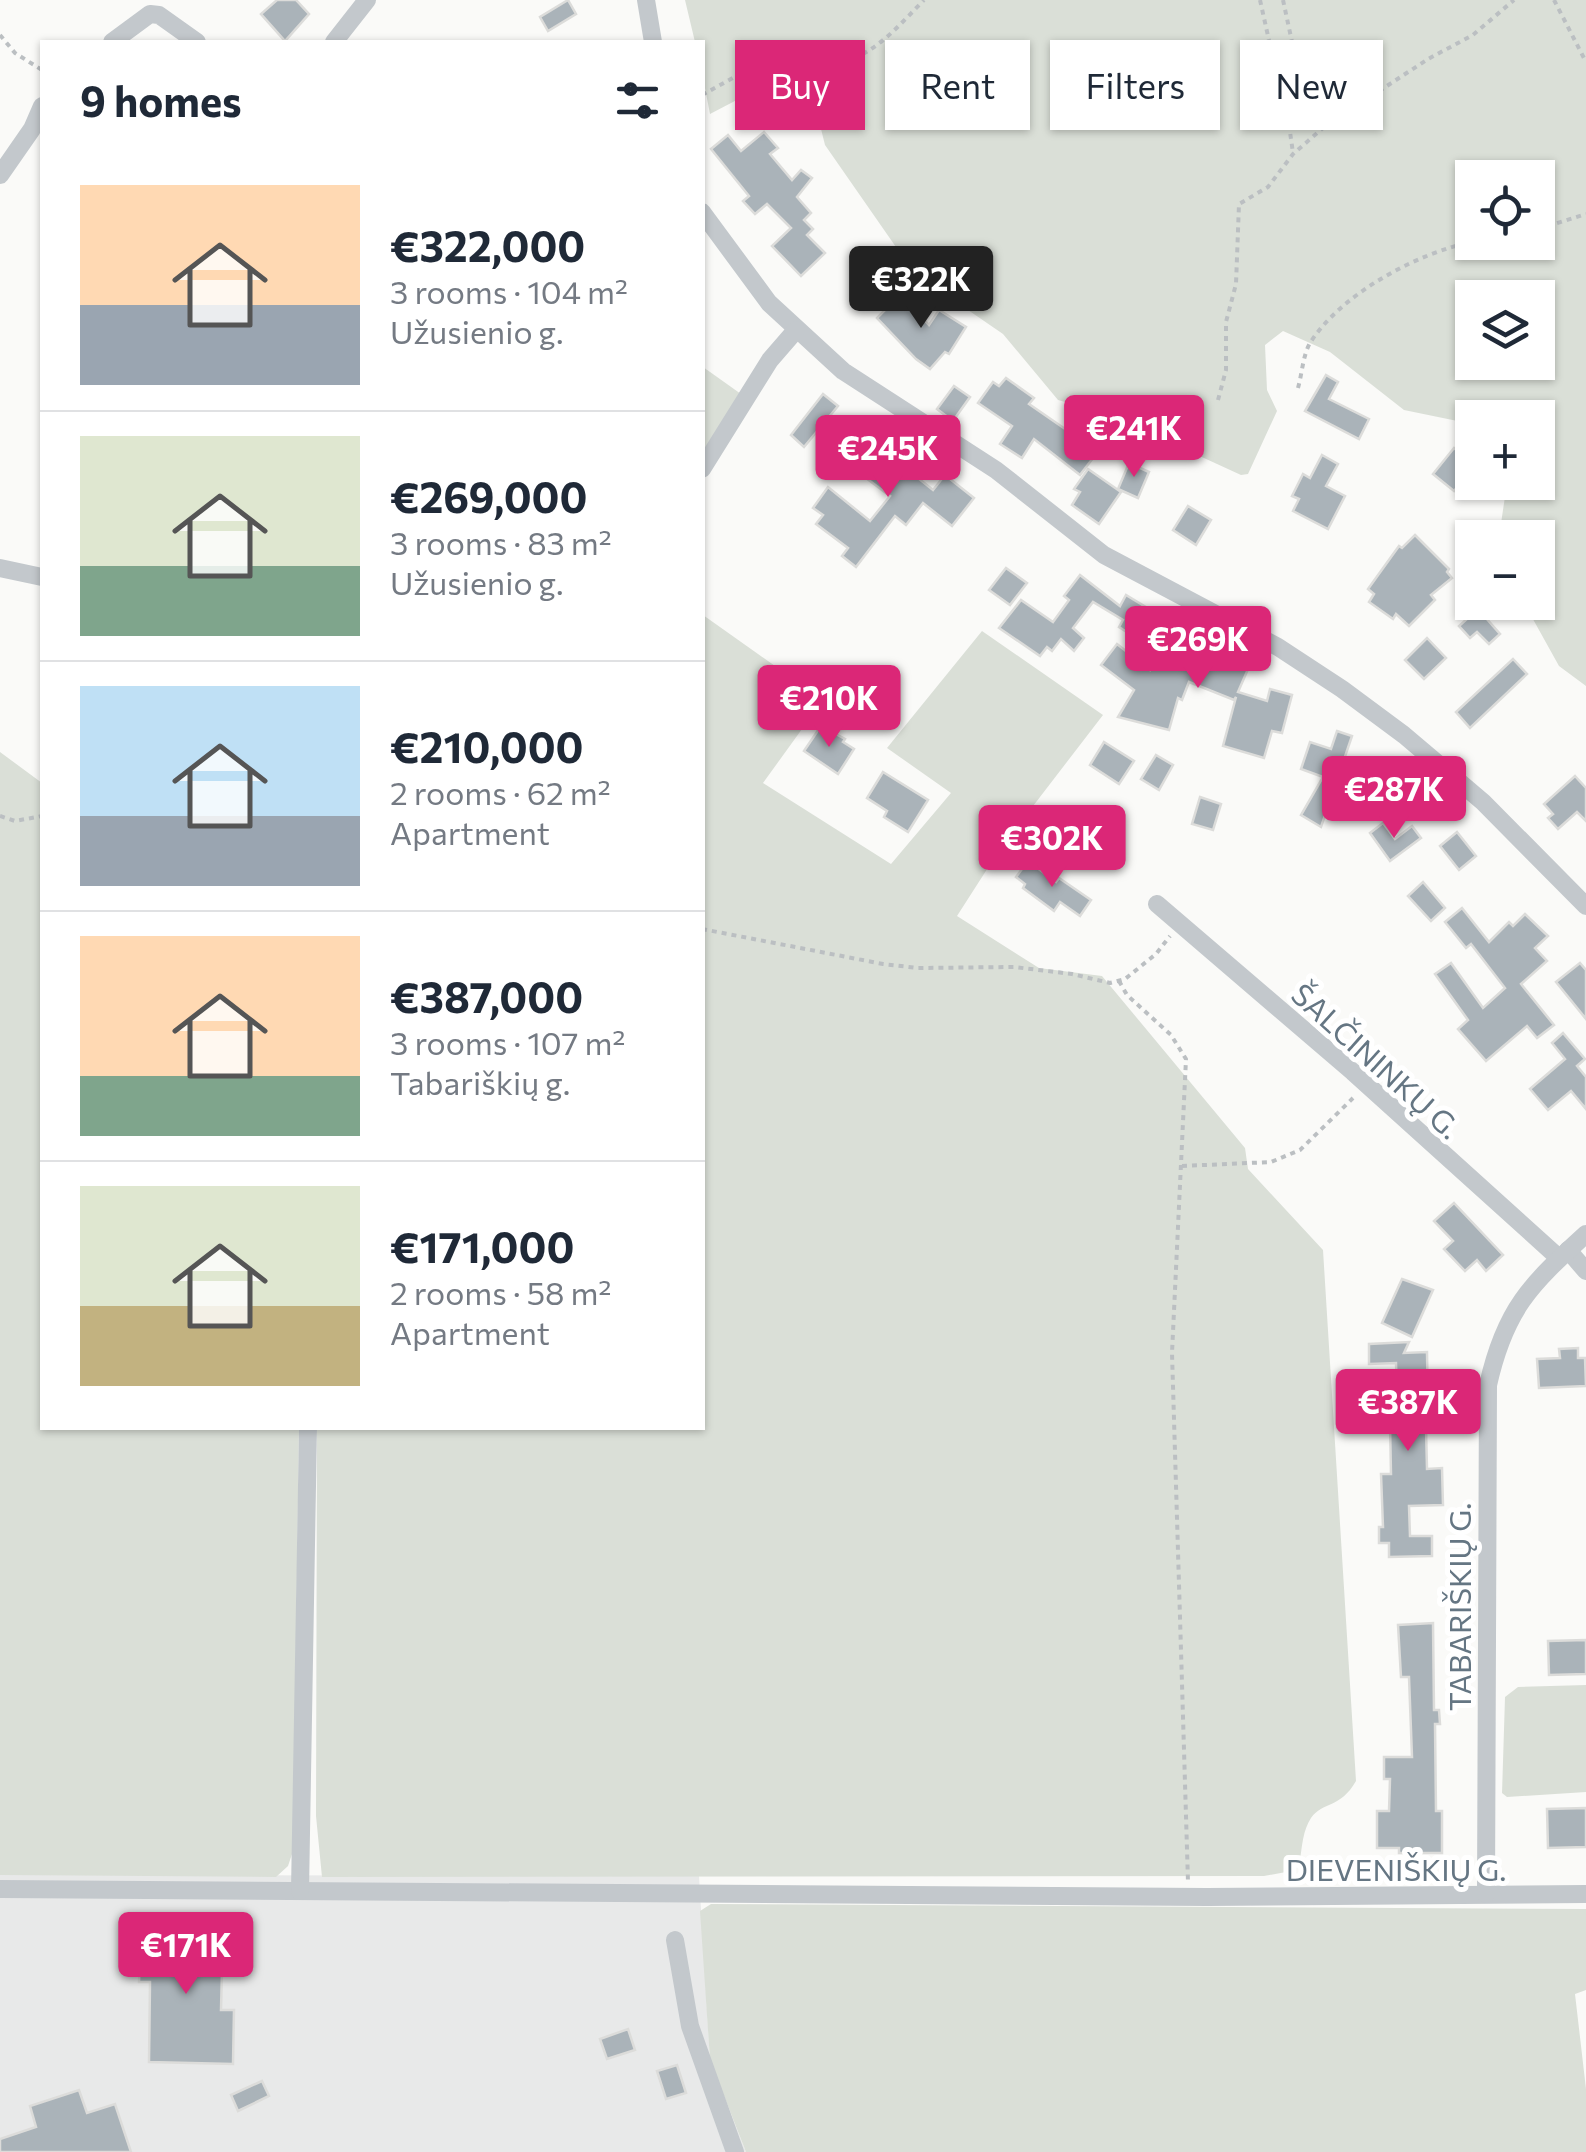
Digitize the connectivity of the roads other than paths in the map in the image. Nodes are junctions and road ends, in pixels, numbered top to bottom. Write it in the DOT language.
graph roads {
  1 [pos="367,0"];
  2 [pos="646,0"];
  3 [pos="114,40"];
  4 [pos="194,40"];
  5 [pos="336,40"];
  6 [pos="653,40"];
  7 [pos="40,111"];
  8 [pos="0,175"];
  9 [pos="705,216"];
  10 [pos="796,330"];
  11 [pos="705,464"];
  12 [pos="0,568"];
  13 [pos="40,577"];
  14 [pos="1157,904"];
  15 [pos="1586,906"];
  16 [pos="1586,1234"];
  17 [pos="1564,1254"];
  18 [pos="1586,1271"];
  19 [pos="308,1430"];
  20 [pos="0,1889"];
  21 [pos="300,1890"];
  22 [pos="1486,1894"];
  23 [pos="1586,1894"];
  24 [pos="675,1940"];
  25 [pos="735,2152"];
  1 -- 5 [label="street"];
  2 -- 6 [label="street"];
  3 -- 4 [label="street"];
  7 -- 8 [label="street"];
  9 -- 10 [label="street"];
  10 -- 11 [label="street"];
  10 -- 15 [label="street"];
  12 -- 13 [label="street"];
  14 -- 17 [label="street, ŠALČININKŲ G."];
  16 -- 17 [label="street, TABARIŠKIŲ G."];
  17 -- 18 [label="street, ŠALČININKŲ G."];
  17 -- 22 [label="street, TABARIŠKIŲ G."];
  19 -- 21 [label="street"];
  20 -- 21 [label="street, DIEVENIŠKIŲ G."];
  21 -- 22 [label="street, DIEVENIŠKIŲ G."];
  22 -- 23 [label="street, DIEVENIŠKIŲ G."];
  24 -- 25 [label="street"];
}
